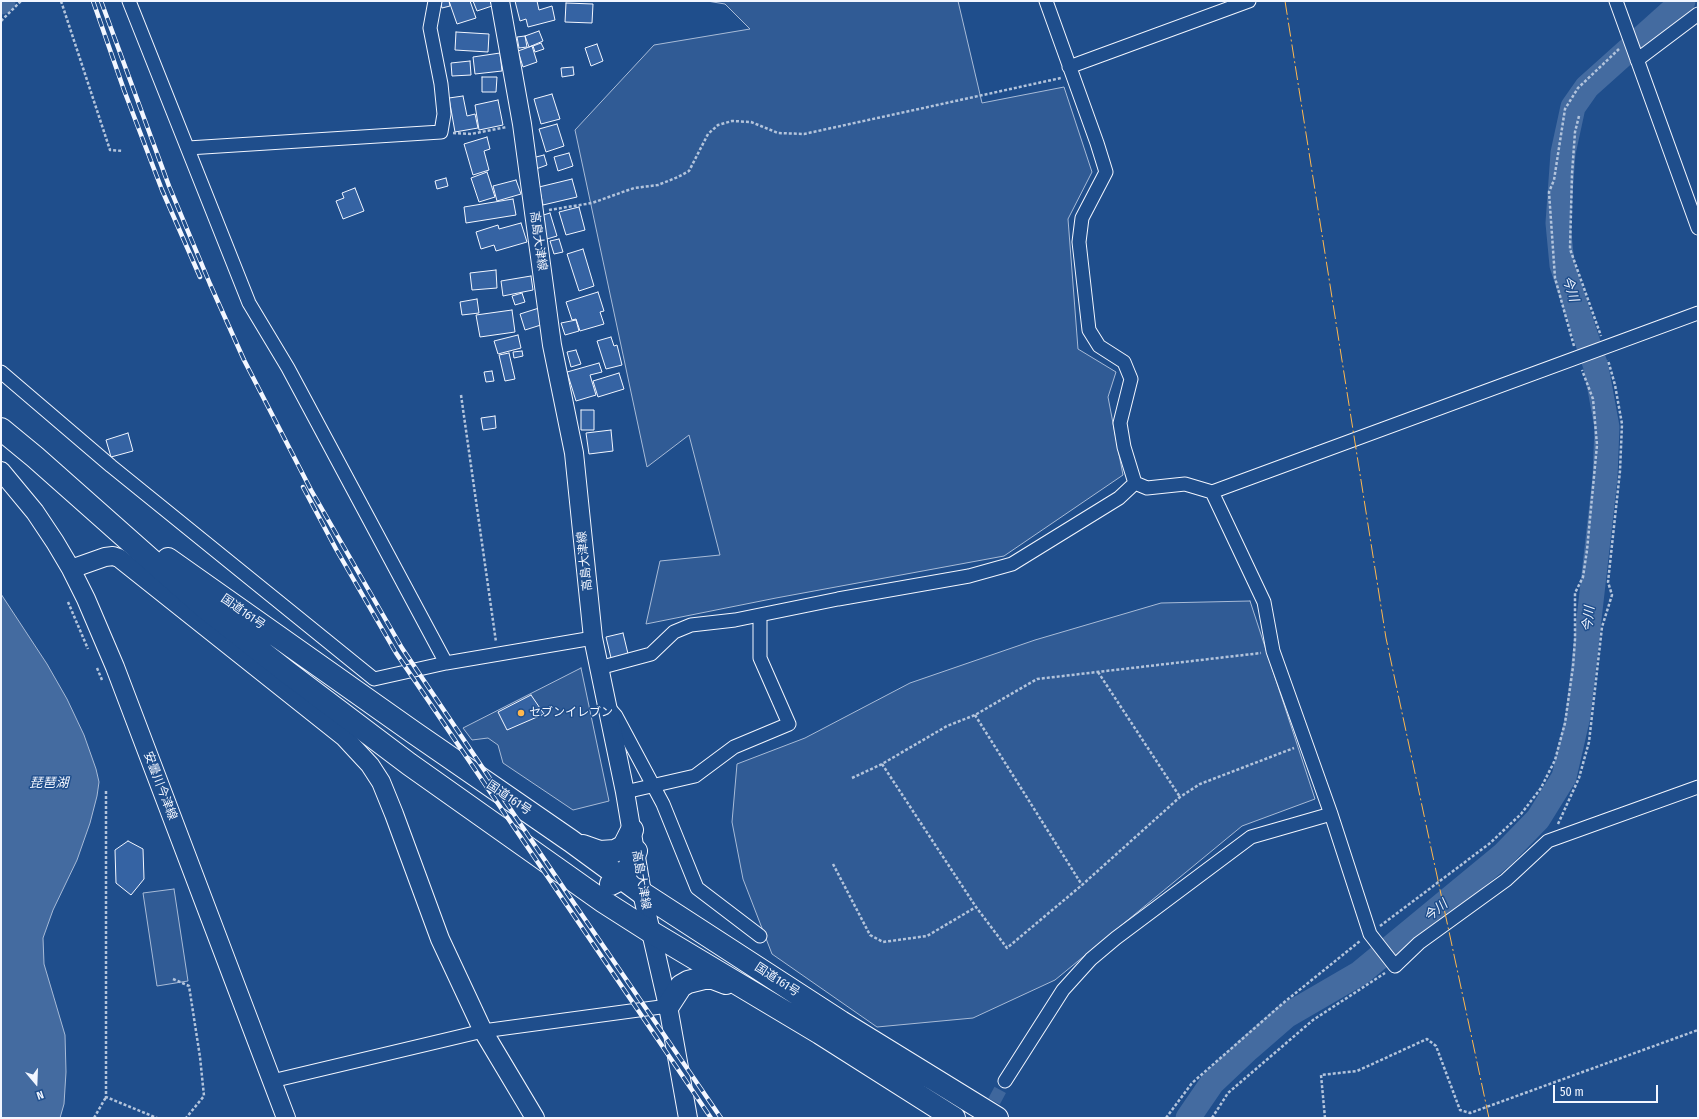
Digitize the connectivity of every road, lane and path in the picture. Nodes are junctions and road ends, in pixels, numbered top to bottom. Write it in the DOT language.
graph roads {
  1 [pos="21,1"];
  2 [pos="61,1"];
  3 [pos="129,1"];
  4 [pos="436,1"];
  5 [pos="500,1"];
  6 [pos="1046,1"];
  7 [pos="1249,1"];
  8 [pos="1616,1"];
  9 [pos="1698,14"];
  10 [pos="1,21"];
  11 [pos="1630,39"];
  12 [pos="1637,60"];
  13 [pos="1071,71"];
  14 [pos="1579,116"];
  15 [pos="522,124"];
  16 [pos="441,132"];
  17 [pos="188,148"];
  18 [pos="123,151"];
  19 [pos="534,212"];
  20 [pos="1698,228"];
  21 [pos="1698,313"];
  22 [pos="1605,347"];
  23 [pos="1578,357"];
  24 [pos="1,372"];
  25 [pos="461,395"];
  26 [pos="1,429"];
  27 [pos="35,457"];
  28 [pos="1,471"];
  29 [pos="1135,483"];
  30 [pos="1212,492"];
  31 [pos="71,569"];
  32 [pos="68,601"];
  33 [pos="760,615"];
  34 [pos="593,638"];
  35 [pos="1273,651"];
  36 [pos="498,654"];
  37 [pos="91,655"];
  38 [pos="94,662"];
  39 [pos="446,663"];
  40 [pos="599,668"];
  41 [pos="1098,672"];
  42 [pos="103,683"];
  43 [pos="608,707"];
  44 [pos="975,715"];
  45 [pos="1306,744"];
  46 [pos="882,764"];
  47 [pos="852,778"];
  48 [pos="653,785"];
  49 [pos="1698,788"];
  50 [pos="106,791"];
  51 [pos="625,792"];
  52 [pos="1180,797"];
  53 [pos="1331,814"];
  54 [pos="632,830"];
  55 [pos="571,841"];
  56 [pos="1548,841"];
  57 [pos="636,852"];
  58 [pos="833,864"];
  59 [pos="623,878"];
  60 [pos="1082,885"];
  61 [pos="585,888"];
  62 [pos="976,907"];
  63 [pos="656,924"];
  64 [pos="1370,934"];
  65 [pos="760,936"];
  66 [pos="1395,966"];
  67 [pos="173,979"];
  68 [pos="767,1003"];
  69 [pos="668,1006"];
  70 [pos="1698,1030"];
  71 [pos="483,1031"];
  72 [pos="820,1033"];
  73 [pos="272,1081"];
  74 [pos="1005,1081"];
  75 [pos="106,1097"];
  76 [pos="94,1118"];
  77 [pos="157,1118"];
  78 [pos="186,1118"];
  79 [pos="286,1118"];
  80 [pos="535,1118"];
  81 [pos="688,1118"];
  82 [pos="954,1118"];
  83 [pos="997,1118"];
  84 [pos="1166,1118"];
  85 [pos="1212,1118"];
  86 [pos="1325,1118"];
  1 -- 10 [label="path"];
  2 -- 18 [label="path"];
  3 -- 17 [label="street"];
  4 -- 16 [label="street"];
  5 -- 15 [label="main road, 高島大津線"];
  6 -- 13 [label="street"];
  7 -- 13 [label="street"];
  8 -- 11 [label="street"];
  9 -- 12 [label="street"];
  11 -- 12 [label="street"];
  11 -- 23 [label="path"];
  12 -- 20 [label="street"];
  13 -- 19 [label="path"];
  13 -- 29 [label="street"];
  14 -- 22 [label="path"];
  15 -- 16 [label="path"];
  15 -- 19 [label="main road, 高島大津線"];
  16 -- 17 [label="street"];
  17 -- 39 [label="street"];
  19 -- 34 [label="main road, 高島大津線"];
  21 -- 22 [label="street"];
  22 -- 23 [label="street"];
  22 -- 56 [label="path"];
  23 -- 30 [label="street"];
  23 -- 64 [label="path"];
  24 -- 39 [label="street"];
  25 -- 36 [label="path"];
  26 -- 27 [label="highway, 国道161号"];
  27 -- 55 [label="highway, 国道161号"];
  27 -- 61 [label="highway, 国道161号"];
  28 -- 31 [label="main road, 安曇川今津線"];
  29 -- 30 [label="street"];
  29 -- 33 [label="street"];
  30 -- 35 [label="street"];
  31 -- 71 [label="main road"];
  31 -- 73 [label="main road, 安曇川今津線"];
  32 -- 37 [label="path"];
  33 -- 40 [label="street"];
  33 -- 48 [label="street"];
  34 -- 36 [label="street"];
  34 -- 40 [label="main road, 高島大津線"];
  35 -- 41 [label="path"];
  35 -- 45 [label="street"];
  36 -- 39 [label="street"];
  38 -- 42 [label="path"];
  40 -- 43 [label="main road, 高島大津線"];
  41 -- 44 [label="path"];
  41 -- 52 [label="path"];
  43 -- 48 [label="street"];
  43 -- 51 [label="main road, 高島大津線"];
  44 -- 46 [label="path"];
  44 -- 60 [label="path"];
  45 -- 52 [label="path"];
  45 -- 53 [label="street"];
  46 -- 47 [label="path"];
  46 -- 62 [label="path"];
  48 -- 51 [label="street"];
  48 -- 65 [label="street"];
  49 -- 56 [label="street"];
  50 -- 75 [label="path"];
  51 -- 54 [label="main road, 高島大津線"];
  52 -- 60 [label="path"];
  53 -- 64 [label="street"];
  53 -- 74 [label="street"];
  54 -- 55 [label="highway"];
  54 -- 57 [label="main road, 高島大津線"];
  55 -- 59 [label="highway, 国道161号"];
  56 -- 66 [label="street"];
  57 -- 59 [label="highway"];
  57 -- 63 [label="main road, 高島大津線"];
  58 -- 62 [label="path"];
  59 -- 61 [label="highway"];
  59 -- 63 [label="highway, 国道161号"];
  60 -- 62 [label="path"];
  61 -- 63 [label="highway, 国道161号"];
  63 -- 68 [label="highway, 国道161号"];
  63 -- 69 [label="main road, 高島大津線"];
  63 -- 72 [label="highway"];
  63 -- 83 [label="highway, 国道161号"];
  64 -- 66 [label="street"];
  64 -- 84 [label="path"];
  66 -- 85 [label="path"];
  67 -- 78 [label="path"];
  68 -- 69 [label="highway"];
  68 -- 72 [label="highway, 国道161号"];
  69 -- 71 [label="street"];
  69 -- 81 [label="main road, 高島大津線"];
  70 -- 86 [label="path"];
  71 -- 73 [label="street"];
  71 -- 80 [label="main road"];
  72 -- 82 [label="highway, 国道161号"];
  73 -- 79 [label="main road, 安曇川今津線"];
  75 -- 76 [label="path"];
  75 -- 77 [label="path"];
}
